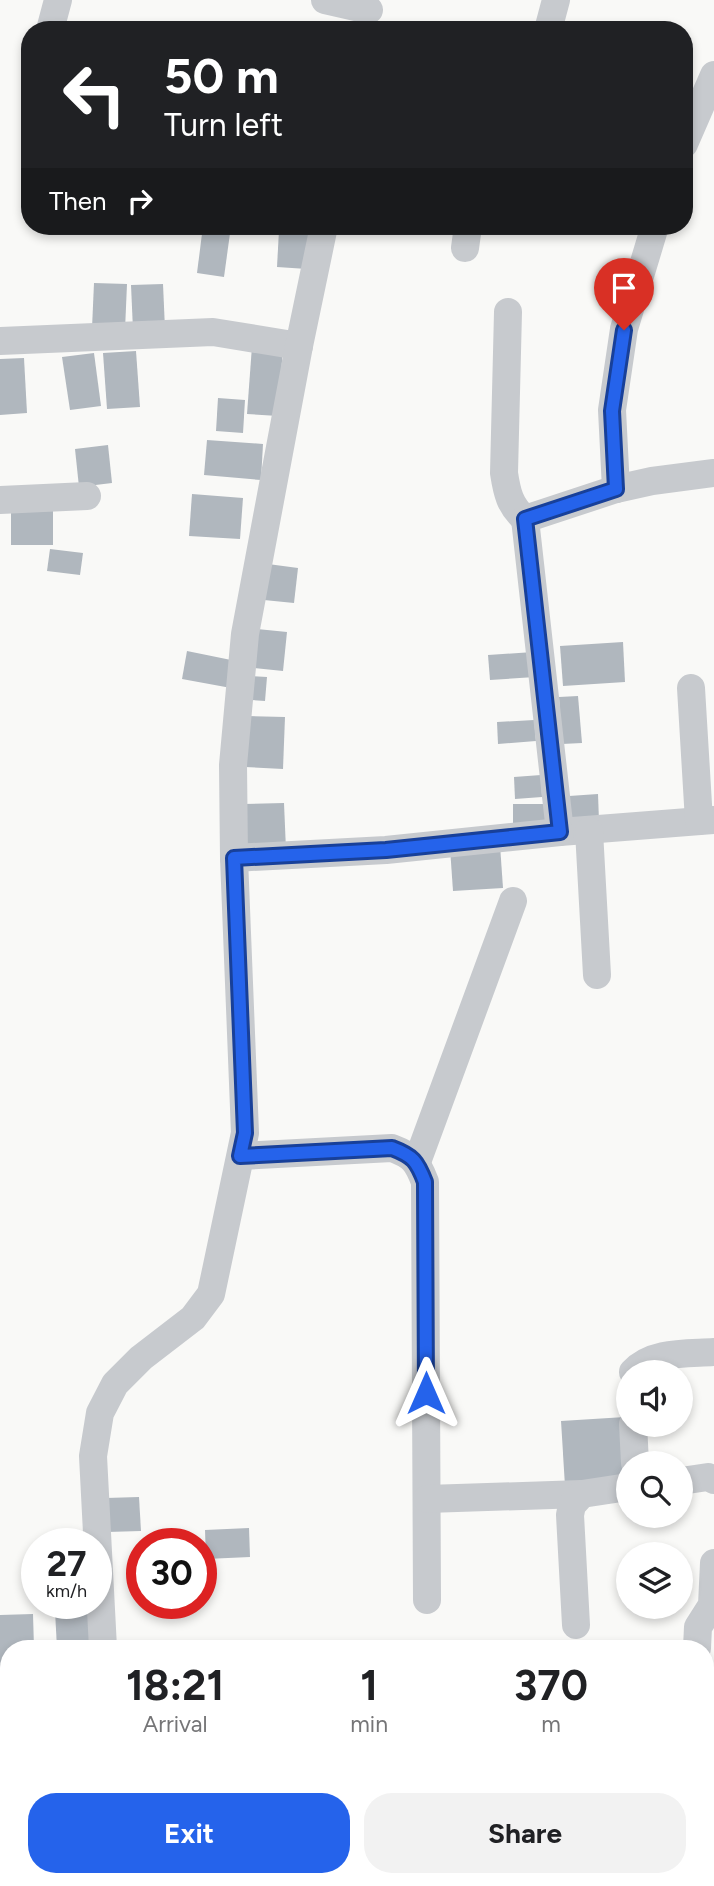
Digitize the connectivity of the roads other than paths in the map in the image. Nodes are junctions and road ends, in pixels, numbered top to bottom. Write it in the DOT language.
graph roads {
  1 [pos="58,0"];
  2 [pos="325,0"];
  3 [pos="556,0"];
  4 [pos="369,13"];
  5 [pos="52,21"];
  6 [pos="550,21"];
  7 [pos="714,75"];
  8 [pos="693,123"];
  9 [pos="322,235"];
  10 [pos="652,235"];
  11 [pos="508,312"];
  12 [pos="0,341"];
  13 [pos="299,346"];
  14 [pos="714,473"];
  15 [pos="616,489"];
  16 [pos="86,496"];
  17 [pos="0,500"];
  18 [pos="525,519"];
  19 [pos="691,688"];
  20 [pos="706,820"];
  21 [pos="589,831"];
  22 [pos="560,832"];
  23 [pos="234,858"];
  24 [pos="513,901"];
  25 [pos="597,975"];
  26 [pos="240,1156"];
  27 [pos="417,1162"];
  28 [pos="714,1352"];
  29 [pos="647,1360"];
  30 [pos="693,1479"];
  31 [pos="714,1480"];
  32 [pos="616,1489"];
  33 [pos="582,1494"];
  34 [pos="427,1499"];
  35 [pos="714,1563"];
  36 [pos="427,1600"];
  37 [pos="576,1625"];
  38 [pos="103,1640"];
  39 [pos="697,1640"];
  1 -- 5 [label="street"];
  2 -- 4 [label="street"];
  3 -- 6 [label="street"];
  7 -- 8 [label="street"];
  9 -- 13 [label="street"];
  10 -- 15 [label="street"];
  11 -- 18 [label="street"];
  12 -- 13 [label="street"];
  13 -- 23 [label="street"];
  14 -- 15 [label="street"];
  15 -- 18 [label="street"];
  16 -- 17 [label="street"];
  18 -- 22 [label="street"];
  19 -- 20 [label="street"];
  20 -- 21 [label="street"];
  21 -- 22 [label="street"];
  21 -- 25 [label="street"];
  22 -- 23 [label="street"];
  23 -- 26 [label="street"];
  24 -- 27 [label="street"];
  26 -- 27 [label="street"];
  26 -- 38 [label="street"];
  27 -- 34 [label="street"];
  28 -- 29 [label="street"];
  30 -- 31 [label="street"];
  32 -- 33 [label="street"];
  33 -- 34 [label="street"];
  33 -- 37 [label="street"];
  34 -- 36 [label="street"];
  35 -- 39 [label="street"];
}
